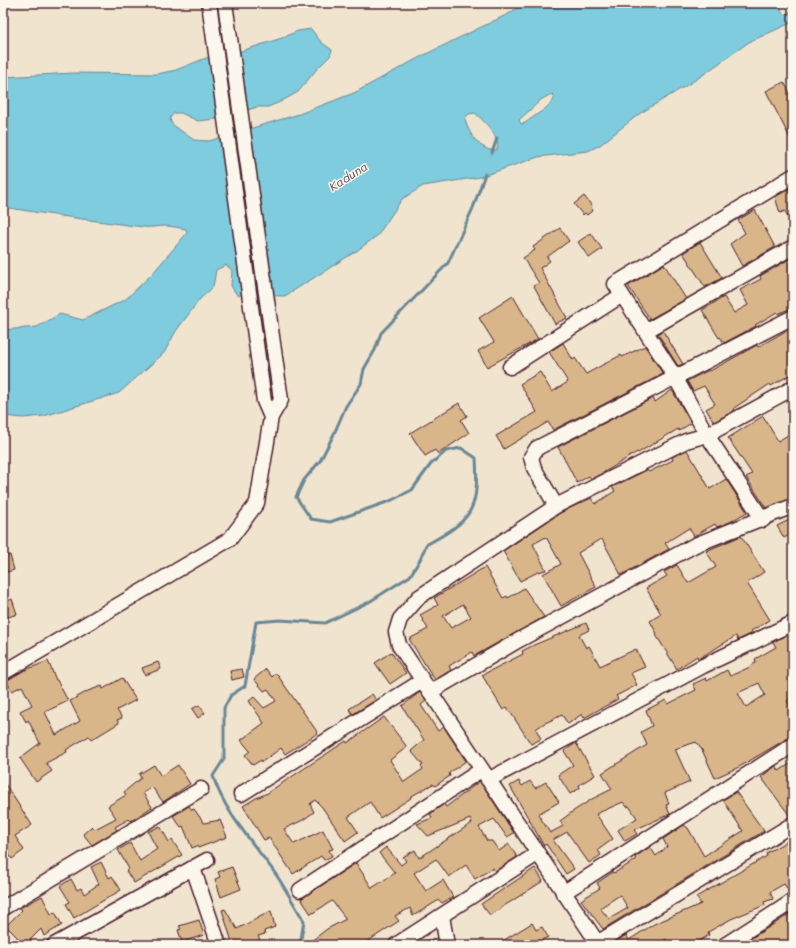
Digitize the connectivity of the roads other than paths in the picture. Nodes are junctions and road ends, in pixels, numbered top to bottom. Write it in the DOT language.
graph roads {
  1 [pos="210,3"];
  2 [pos="225,3"];
  3 [pos="793,176"];
  4 [pos="793,247"];
  5 [pos="622,295"];
  6 [pos="793,317"];
  7 [pos="646,331"];
  8 [pos="510,367"];
  9 [pos="675,378"];
  10 [pos="793,388"];
  11 [pos="271,417"];
  12 [pos="707,435"];
  13 [pos="556,506"];
  14 [pos="793,506"];
  15 [pos="763,520"];
  16 [pos="793,623"];
  17 [pos="3,673"];
  18 [pos="426,687"];
  19 [pos="793,745"];
  20 [pos="484,775"];
  21 [pos="201,789"];
  22 [pos="241,794"];
  23 [pos="793,824"];
  24 [pos="537,854"];
  25 [pos="207,860"];
  26 [pos="192,868"];
  27 [pos="300,890"];
  28 [pos="563,893"];
  29 [pos="793,901"];
  30 [pos="3,908"];
  31 [pos="442,916"];
  32 [pos="598,944"];
  33 [pos="54,945"];
  34 [pos="220,945"];
  35 [pos="396,945"];
  36 [pos="447,945"];
  37 [pos="725,945"];
  1 -- 11 [label="street"];
  2 -- 11 [label="street"];
  3 -- 5 [label="street"];
  4 -- 7 [label="street"];
  5 -- 7 [label="street"];
  5 -- 8 [label="street"];
  6 -- 9 [label="street"];
  7 -- 9 [label="street"];
  9 -- 12 [label="street"];
  9 -- 13 [label="street"];
  10 -- 12 [label="street"];
  11 -- 17 [label="street"];
  12 -- 13 [label="street"];
  12 -- 15 [label="street"];
  13 -- 18 [label="street"];
  14 -- 15 [label="street"];
  15 -- 18 [label="street"];
  16 -- 20 [label="street"];
  18 -- 20 [label="street"];
  18 -- 22 [label="street"];
  19 -- 28 [label="street"];
  20 -- 24 [label="street"];
  20 -- 27 [label="street"];
  21 -- 30 [label="street"];
  23 -- 32 [label="street"];
  24 -- 28 [label="street"];
  24 -- 31 [label="street"];
  25 -- 26 [label="street"];
  26 -- 33 [label="street"];
  26 -- 34 [label="street"];
  28 -- 32 [label="street"];
  29 -- 37 [label="street"];
  31 -- 35 [label="street"];
  31 -- 36 [label="street"];
}
